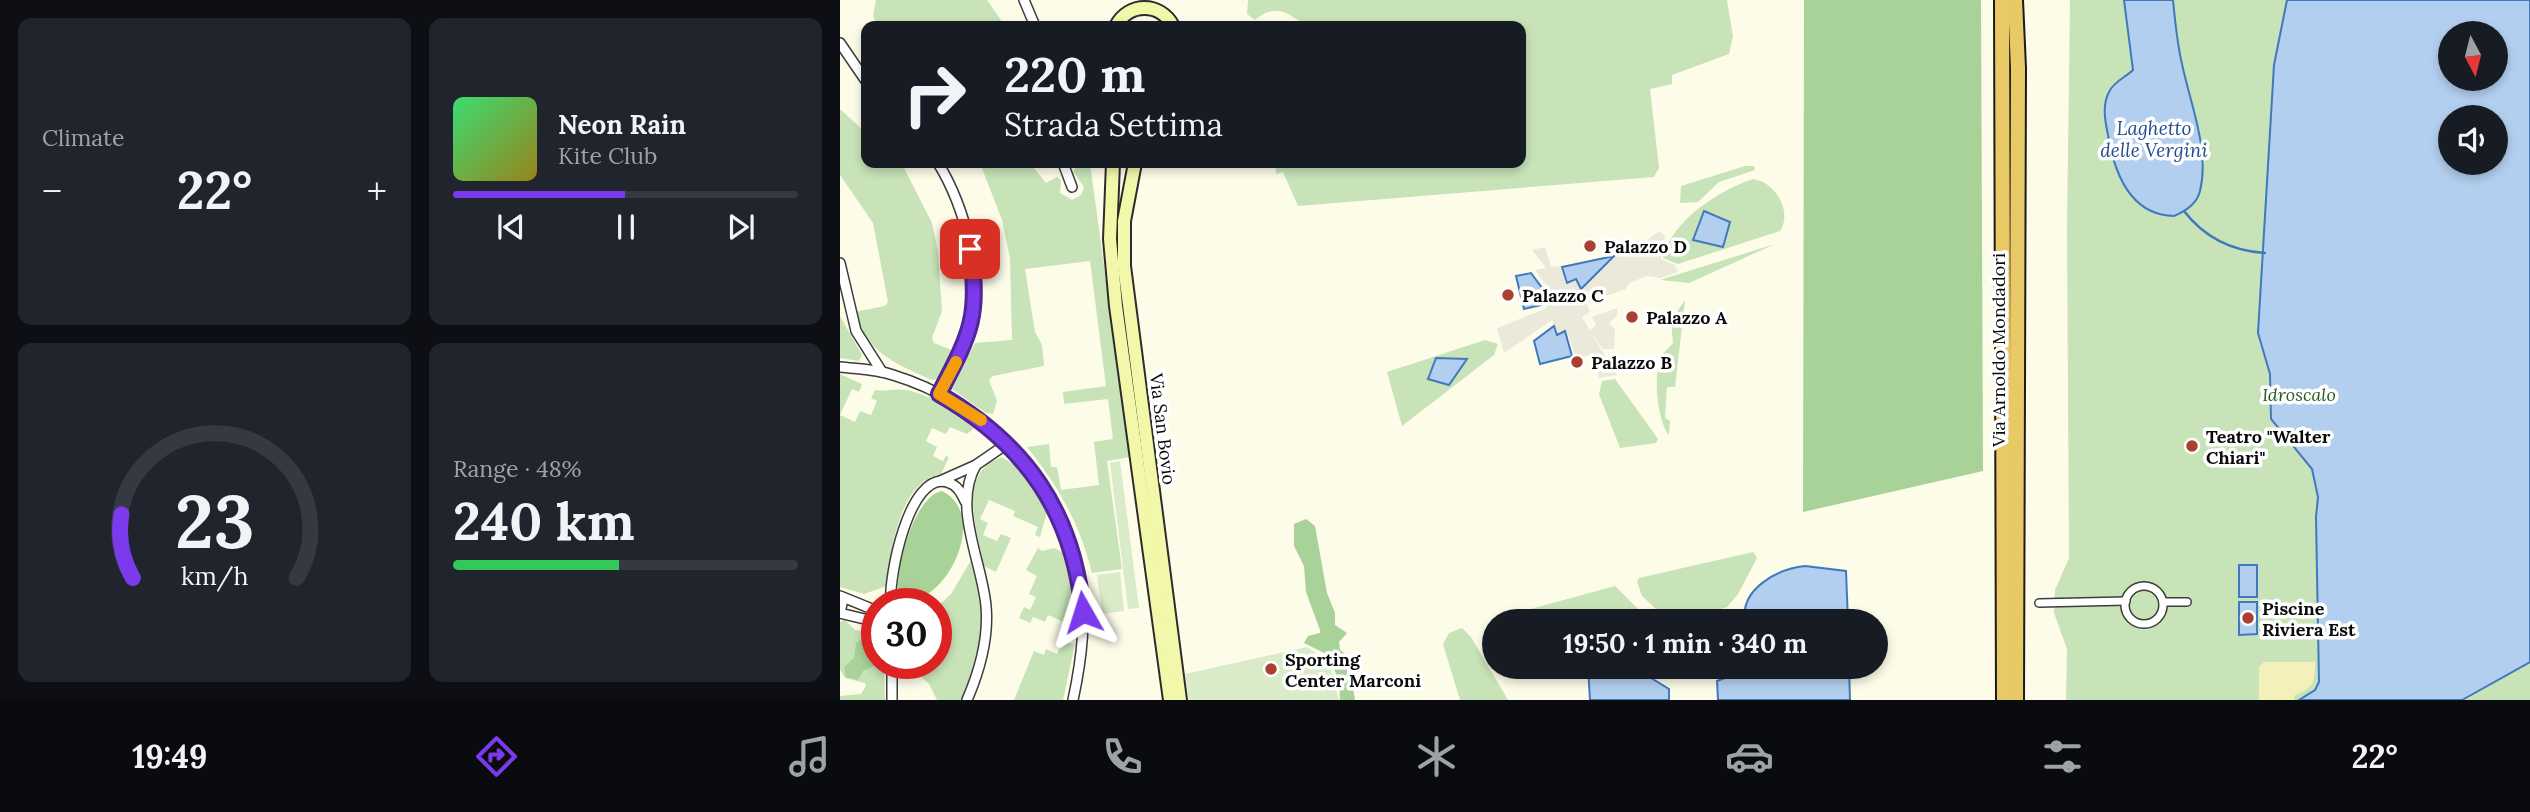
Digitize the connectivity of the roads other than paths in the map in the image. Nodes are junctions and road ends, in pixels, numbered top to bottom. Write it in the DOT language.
graph roads {
  1 [pos="1024,0"];
  2 [pos="1127,0"];
  3 [pos="2002,0"];
  4 [pos="2015,0"];
  5 [pos="1146,4"];
  6 [pos="1124,15"];
  7 [pos="1033,21"];
  8 [pos="1120,21"];
  9 [pos="1169,21"];
  10 [pos="840,43"];
  11 [pos="861,74"];
  12 [pos="940,168"];
  13 [pos="1065,168"];
  14 [pos="1113,168"];
  15 [pos="1135,168"];
  16 [pos="1072,187"];
  17 [pos="840,263"];
  18 [pos="840,367"];
  19 [pos="882,372"];
  20 [pos="939,394"];
  21 [pos="1008,443"];
  22 [pos="976,465"];
  23 [pos="940,481"];
  24 [pos="966,502"];
  25 [pos="892,588"];
  26 [pos="842,597"];
  27 [pos="2126,601"];
  28 [pos="2163,602"];
  29 [pos="2187,602"];
  30 [pos="2039,603"];
  31 [pos="861,605"];
  32 [pos="840,613"];
  33 [pos="861,618"];
  34 [pos="891,679"];
  35 [pos="892,700"];
  36 [pos="967,700"];
  37 [pos="1073,700"];
  38 [pos="1170,700"];
  39 [pos="1180,700"];
  40 [pos="2004,700"];
  41 [pos="2015,700"];
  1 -- 7 [label="street"];
  2 -- 6 [label="main road"];
  3 -- 40 [label="highway, Via Arnoldo Mondadori"];
  4 -- 41 [label="highway, Via Arnoldo Mondadori"];
  5 -- 6 [label="main road"];
  5 -- 9 [label="main road"];
  6 -- 8 [label="main road"];
  10 -- 11 [label="street"];
  12 -- 20 [label="street"];
  13 -- 16 [label="street"];
  14 -- 38 [label="main road, Via San Bovio"];
  15 -- 39 [label="main road, Via San Bovio"];
  17 -- 19 [label="street"];
  18 -- 19 [label="street"];
  19 -- 20 [label="street"];
  20 -- 21 [label="street"];
  21 -- 22 [label="street"];
  21 -- 37 [label="street"];
  22 -- 23 [label="street"];
  22 -- 24 [label="street"];
  23 -- 24 [label="street"];
  23 -- 25 [label="street"];
  24 -- 36 [label="street"];
  26 -- 31 [label="street"];
  26 -- 32 [label="street"];
  27 -- 28 [label="street"];
  27 -- 28 [label="street"];
  27 -- 30 [label="street"];
  28 -- 29 [label="street"];
  32 -- 33 [label="street"];
  34 -- 35 [label="street"];
}
